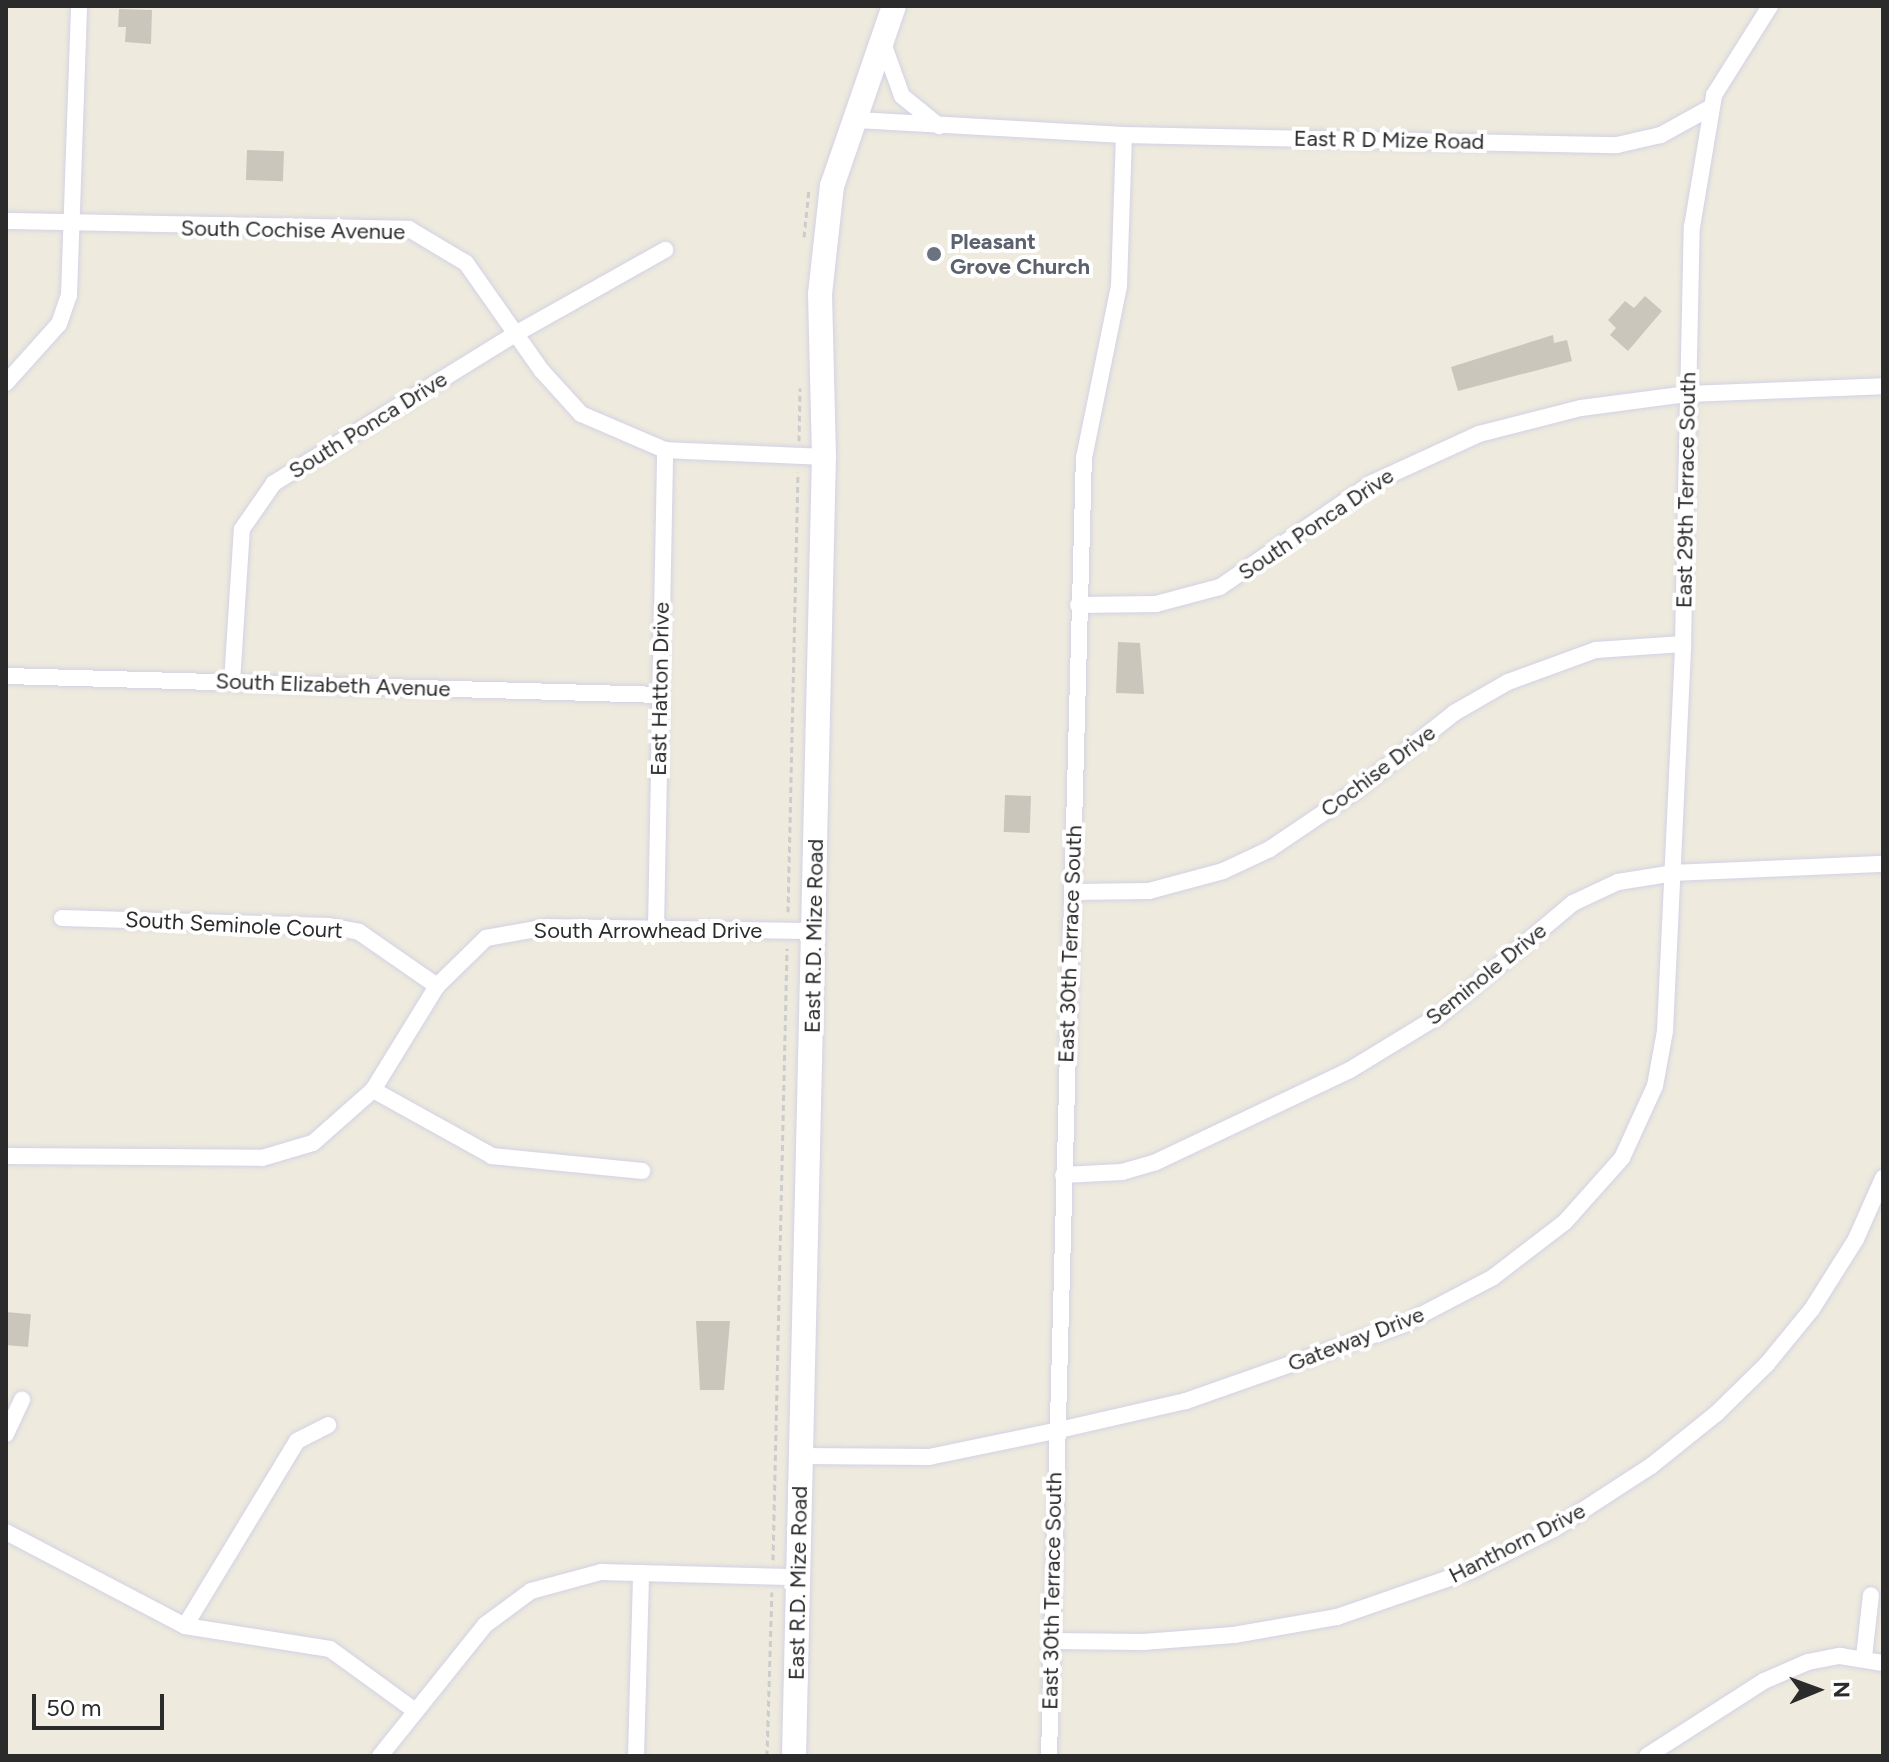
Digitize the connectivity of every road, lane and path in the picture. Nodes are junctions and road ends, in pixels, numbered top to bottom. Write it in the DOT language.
graph roads {
  1 [pos="79,6"];
  2 [pos="894,6"];
  3 [pos="1770,6"];
  4 [pos="884,46"];
  5 [pos="1710,108"];
  6 [pos="857,120"];
  7 [pos="940,127"];
  8 [pos="1124,135"];
  9 [pos="6,221"];
  10 [pos="73,226"];
  11 [pos="665,250"];
  12 [pos="517,333"];
  13 [pos="6,383"];
  14 [pos="1883,386"];
  15 [pos="1688,394"];
  16 [pos="665,450"];
  17 [pos="824,457"];
  18 [pos="1078,605"];
  19 [pos="1683,644"];
  20 [pos="6,676"];
  21 [pos="232,682"];
  22 [pos="660,695"];
  23 [pos="1883,864"];
  24 [pos="1674,873"];
  25 [pos="1072,892"];
  26 [pos="62,918"];
  27 [pos="656,928"];
  28 [pos="815,931"];
  29 [pos="437,986"];
  30 [pos="373,1090"];
  31 [pos="6,1156"];
  32 [pos="642,1171"];
  33 [pos="1063,1175"];
  34 [pos="1883,1178"];
  35 [pos="22,1400"];
  36 [pos="328,1425"];
  37 [pos="1055,1431"];
  38 [pos="6,1434"];
  39 [pos="801,1456"];
  40 [pos="6,1532"];
  41 [pos="641,1573"];
  42 [pos="798,1577"];
  43 [pos="1871,1595"];
  44 [pos="185,1626"];
  45 [pos="1052,1641"];
  46 [pos="1864,1657"];
  47 [pos="1883,1663"];
  48 [pos="414,1710"];
  49 [pos="380,1756"];
  50 [pos="636,1756"];
  51 [pos="794,1756"];
  52 [pos="1049,1756"];
  53 [pos="1647,1756"];
  1 -- 10 [label="street"];
  2 -- 4 [label="main road, East R.D. Mize Road"];
  3 -- 5 [label="street"];
  4 -- 6 [label="main road, East R.D. Mize Road"];
  4 -- 7 [label="street"];
  5 -- 8 [label="street, East R D Mize Road"];
  5 -- 15 [label="street, East 29th Terrace South"];
  6 -- 7 [label="street, East R D Mize Road"];
  6 -- 17 [label="main road, East R.D. Mize Road"];
  7 -- 8 [label="street, East R D Mize Road"];
  8 -- 18 [label="street, East 30th Terrace South"];
  9 -- 10 [label="street, South Cochise Avenue"];
  10 -- 12 [label="street, South Cochise Avenue"];
  10 -- 13 [label="street"];
  11 -- 12 [label="street, South Ponca Drive"];
  12 -- 16 [label="street, South Cochise Avenue"];
  12 -- 21 [label="street, South Ponca Drive"];
  14 -- 15 [label="street, South Ponca Drive"];
  15 -- 18 [label="street, South Ponca Drive"];
  15 -- 19 [label="street, East 29th Terrace South"];
  16 -- 17 [label="street, South Cochise Avenue"];
  16 -- 22 [label="street, East Hatton Drive"];
  17 -- 28 [label="main road, East R.D. Mize Road"];
  18 -- 25 [label="street, East 30th Terrace South"];
  19 -- 24 [label="street, East 29th Terrace South"];
  19 -- 25 [label="street, Cochise Drive"];
  20 -- 21 [label="street, South Elizabeth Avenue"];
  21 -- 22 [label="street, South Elizabeth Avenue"];
  22 -- 27 [label="street, East Hatton Drive"];
  23 -- 24 [label="street, Seminole Drive"];
  24 -- 33 [label="street, Seminole Drive"];
  24 -- 37 [label="street, Gateway Drive"];
  25 -- 33 [label="street, East 30th Terrace South"];
  26 -- 29 [label="street, South Seminole Court"];
  27 -- 28 [label="street, South Arrowhead Drive"];
  27 -- 29 [label="street, South Arrowhead Drive"];
  28 -- 39 [label="main road, East R.D. Mize Road"];
  29 -- 30 [label="street, South Arrowhead Drive"];
  30 -- 31 [label="street, South Arrowhead Drive"];
  30 -- 32 [label="street"];
  33 -- 37 [label="street, East 30th Terrace South"];
  34 -- 45 [label="street, Hanthorn Drive"];
  35 -- 38 [label="street"];
  36 -- 44 [label="street"];
  37 -- 39 [label="street, Gateway Drive"];
  37 -- 45 [label="street, East 30th Terrace South"];
  39 -- 42 [label="main road, East R.D. Mize Road"];
  40 -- 44 [label="street"];
  41 -- 42 [label="street"];
  41 -- 48 [label="street"];
  41 -- 50 [label="street"];
  42 -- 51 [label="main road, East R.D. Mize Road"];
  43 -- 46 [label="street"];
  44 -- 48 [label="street"];
  45 -- 52 [label="street, East 30th Terrace South"];
  46 -- 47 [label="street"];
  46 -- 53 [label="street"];
  48 -- 49 [label="street"];
}
